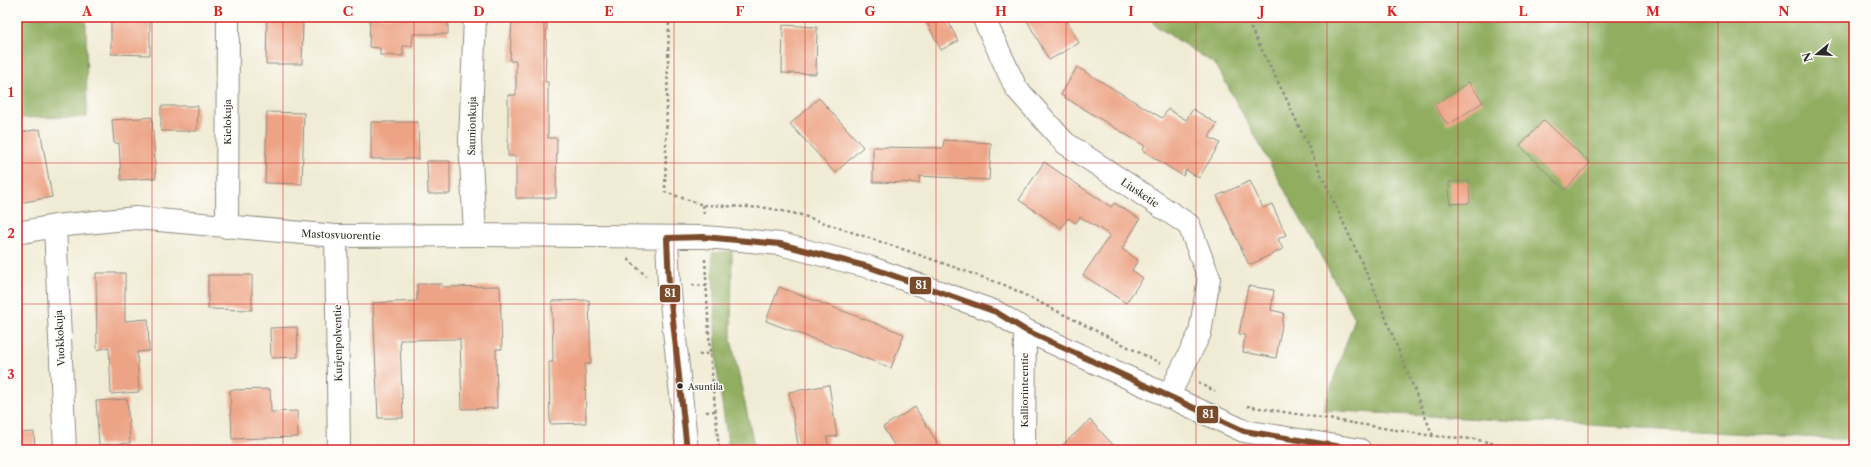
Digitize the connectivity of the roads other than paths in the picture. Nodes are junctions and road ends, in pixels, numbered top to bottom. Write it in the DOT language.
graph roads {
  1 [pos="228,17"];
  2 [pos="475,17"];
  3 [pos="983,17"];
  4 [pos="55,226"];
  5 [pos="227,227"];
  6 [pos="17,233"];
  7 [pos="475,235"];
  8 [pos="336,236"];
  9 [pos="667,238"];
  10 [pos="1025,330"];
  11 [pos="1168,397"];
  12 [pos="65,450"];
  13 [pos="339,450"];
  14 [pos="687,450"];
  15 [pos="1024,450"];
  16 [pos="1360,450"];
  1 -- 5 [label="street, Kielokuja"];
  2 -- 7 [label="street, Saunionkuja"];
  3 -- 11 [label="street, Liusketie"];
  4 -- 5 [label="street, Mastosvuorentie"];
  4 -- 6 [label="street, Mastosvuorentie"];
  4 -- 12 [label="street, Vuokkokuja"];
  5 -- 8 [label="street, Mastosvuorentie"];
  7 -- 8 [label="street, Mastosvuorentie"];
  7 -- 9 [label="street, Mastosvuorentie"];
  8 -- 13 [label="street, Kurjenpolventie"];
  9 -- 10 [label="street, Mastosvuorentie"];
  9 -- 14 [label="street"];
  10 -- 11 [label="street, Mastosvuorentie"];
  10 -- 15 [label="street, Kalliorinteentie"];
  11 -- 16 [label="street, Mastosvuorentie"];
}
